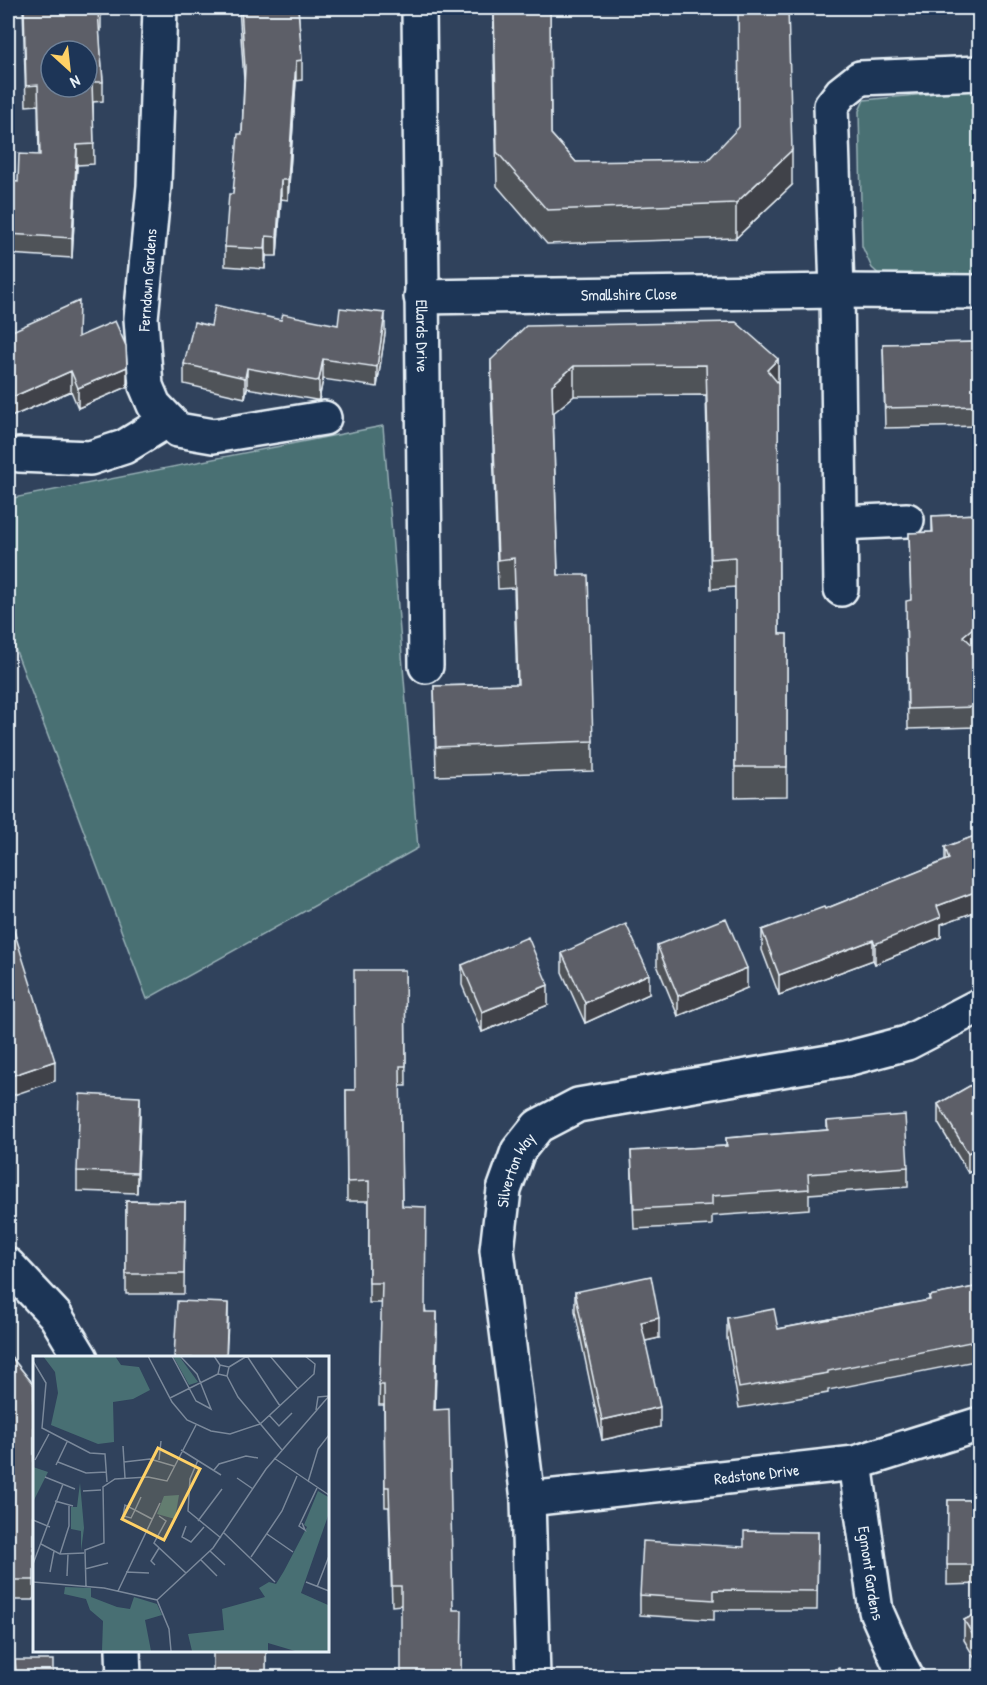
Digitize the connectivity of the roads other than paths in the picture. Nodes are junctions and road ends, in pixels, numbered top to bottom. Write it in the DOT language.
graph roads {
  1 [pos="160,8"];
  2 [pos="419,8"];
  3 [pos="980,73"];
  4 [pos="837,291"];
  5 [pos="980,292"];
  6 [pos="421,297"];
  7 [pos="324,418"];
  8 [pos="168,420"];
  9 [pos="19,455"];
  10 [pos="907,520"];
  11 [pos="840,523"];
  12 [pos="841,589"];
  13 [pos="426,666"];
  14 [pos="980,1005"];
  15 [pos="8,1265"];
  16 [pos="80,1356"];
  17 [pos="980,1424"];
  18 [pos="855,1463"];
  19 [pos="528,1499"];
  20 [pos="123,1652"];
  21 [pos="124,1677"];
  22 [pos="533,1677"];
  23 [pos="907,1677"];
  1 -- 8 [label="street, Ferndown Gardens"];
  2 -- 6 [label="street, Ellards Drive"];
  3 -- 4 [label="street"];
  4 -- 5 [label="street, Smallshire Close"];
  4 -- 6 [label="street, Smallshire Close"];
  4 -- 11 [label="street"];
  6 -- 13 [label="street, Ellards Drive"];
  7 -- 8 [label="street, Ferndown Gardens"];
  8 -- 9 [label="street"];
  10 -- 11 [label="street"];
  11 -- 12 [label="street"];
  14 -- 19 [label="street, Silverton Way"];
  15 -- 16 [label="street"];
  17 -- 18 [label="street, Redstone Drive"];
  18 -- 19 [label="street, Redstone Drive"];
  18 -- 23 [label="street, Egmont Gardens"];
  19 -- 22 [label="street, Silverton Way"];
  20 -- 21 [label="street"];
}
